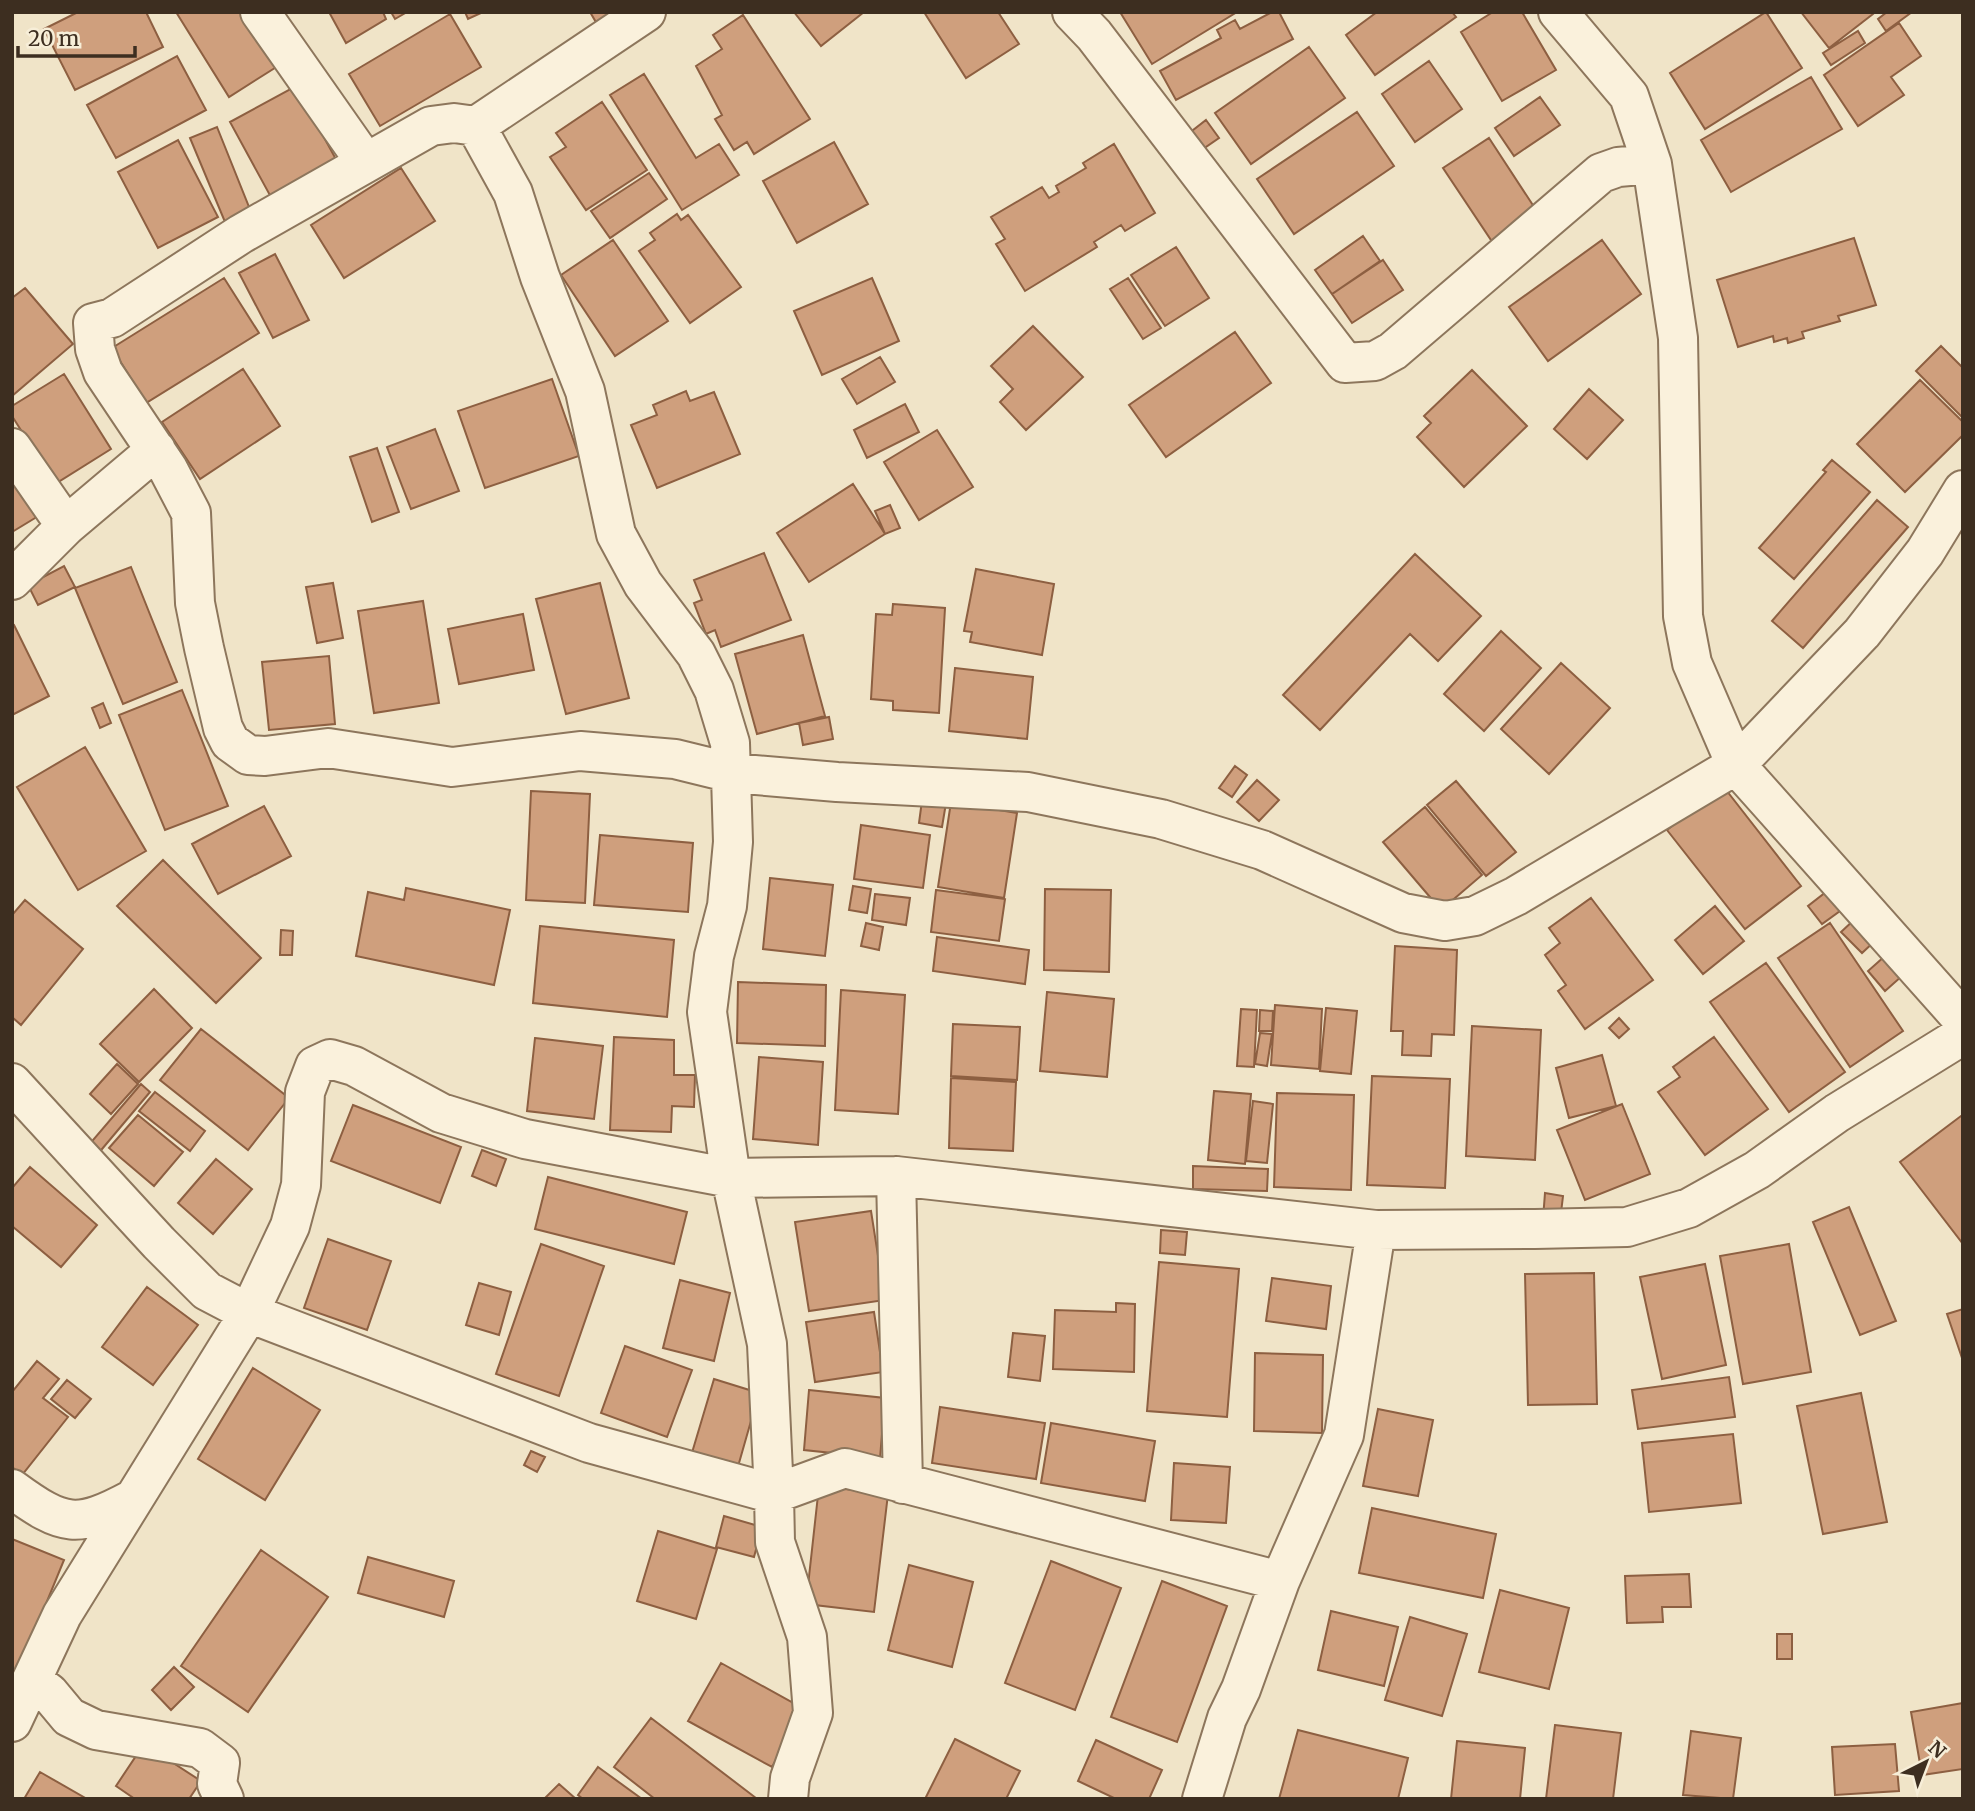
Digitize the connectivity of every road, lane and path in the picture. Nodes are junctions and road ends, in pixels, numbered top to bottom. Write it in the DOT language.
graph roads {
  1 [pos="260,12"];
  2 [pos="646,12"];
  3 [pos="1072,12"];
  4 [pos="1558,12"];
  5 [pos="476,126"];
  6 [pos="366,163"];
  7 [pos="1652,164"];
  8 [pos="12,448"];
  9 [pos="156,450"];
  10 [pos="1963,489"];
  11 [pos="66,526"];
  12 [pos="12,580"];
  13 [pos="1736,765"];
  14 [pos="732,773"];
  15 [pos="1963,1020"];
  16 [pos="1963,1035"];
  17 [pos="12,1083"];
  18 [pos="896,1176"];
  19 [pos="732,1178"];
  20 [pos="1376,1230"];
  21 [pos="248,1313"];
  22 [pos="903,1484"];
  23 [pos="12,1489"];
  24 [pos="774,1494"];
  25 [pos="133,1499"];
  26 [pos="1279,1581"];
  27 [pos="32,1680"];
  28 [pos="12,1722"];
  29 [pos="224,1799"];
  30 [pos="788,1799"];
  31 [pos="1202,1799"];
  1 -- 6 [label="street"];
  2 -- 5 [label="street"];
  3 -- 7 [label="street"];
  4 -- 7 [label="street"];
  5 -- 6 [label="street"];
  5 -- 14 [label="street"];
  6 -- 9 [label="street"];
  7 -- 13 [label="street"];
  8 -- 11 [label="street"];
  9 -- 11 [label="street"];
  9 -- 14 [label="street"];
  10 -- 13 [label="street"];
  11 -- 12 [label="street"];
  13 -- 14 [label="street"];
  13 -- 15 [label="street"];
  14 -- 19 [label="street"];
  16 -- 20 [label="street"];
  17 -- 21 [label="street"];
  18 -- 19 [label="street"];
  18 -- 20 [label="street"];
  18 -- 22 [label="street"];
  19 -- 21 [label="street"];
  19 -- 24 [label="street"];
  20 -- 26 [label="street"];
  21 -- 24 [label="street"];
  21 -- 25 [label="street"];
  22 -- 24 [label="street"];
  22 -- 26 [label="street"];
  23 -- 25 [label="street"];
  24 -- 30 [label="street"];
  25 -- 27 [label="street"];
  26 -- 31 [label="street"];
  27 -- 28 [label="street"];
  27 -- 29 [label="street"];
}
